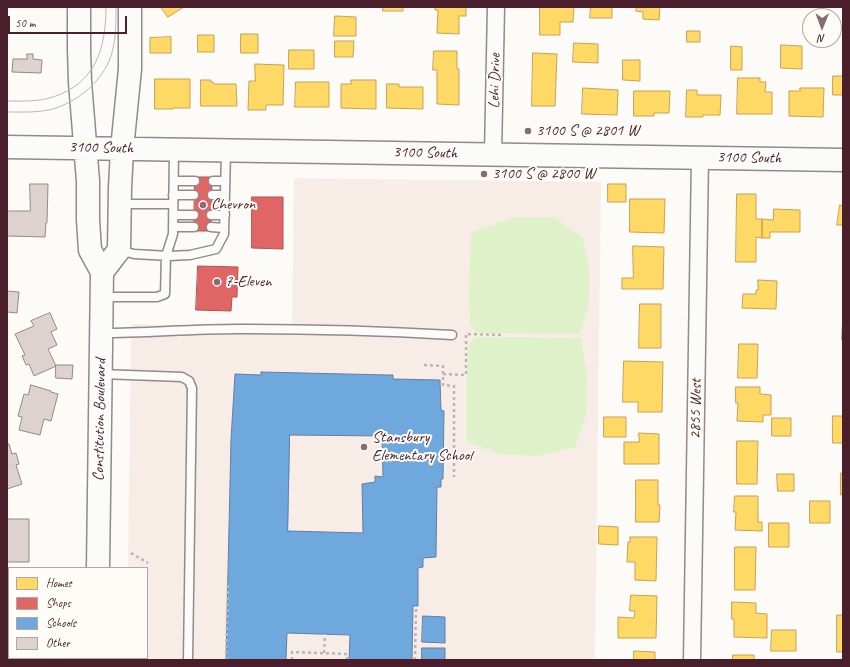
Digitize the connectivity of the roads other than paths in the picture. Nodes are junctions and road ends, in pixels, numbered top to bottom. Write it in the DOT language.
graph roads {
  1 [pos="79,7"];
  2 [pos="130,7"];
  3 [pos="496,7"];
  4 [pos="7,147"];
  5 [pos="85,148"];
  6 [pos="122,149"];
  7 [pos="174,150"];
  8 [pos="226,150"];
  9 [pos="493,154"];
  10 [pos="700,158"];
  11 [pos="843,160"];
  12 [pos="174,180"];
  13 [pos="195,181"];
  14 [pos="213,181"];
  15 [pos="225,181"];
  16 [pos="173,194"];
  17 [pos="194,195"];
  18 [pos="212,195"];
  19 [pos="225,195"];
  20 [pos="120,204"];
  21 [pos="173,204"];
  22 [pos="173,215"];
  23 [pos="194,215"];
  24 [pos="212,215"];
  25 [pos="224,216"];
  26 [pos="173,227"];
  27 [pos="194,227"];
  28 [pos="211,227"];
  29 [pos="224,228"];
  30 [pos="119,250"];
  31 [pos="166,256"];
  32 [pos="102,272"];
  33 [pos="102,297"];
  34 [pos="101,333"];
  35 [pos="452,335"];
  36 [pos="101,374"];
  37 [pos="98,567"];
  38 [pos="188,660"];
  39 [pos="692,660"];
  1 -- 5 [label="main road, Constitution Boulevard"];
  2 -- 6 [label="main road"];
  3 -- 9 [label="street, Lehi Drive"];
  4 -- 5 [label="main road, 3100 South"];
  5 -- 6 [label="main road, 3100 South"];
  5 -- 32 [label="main road, Constitution Boulevard"];
  6 -- 7 [label="main road, 3100 South"];
  6 -- 20 [label="main road"];
  7 -- 8 [label="main road, 3100 South"];
  7 -- 12 [label="lane"];
  8 -- 9 [label="main road, 3100 South"];
  8 -- 15 [label="lane"];
  9 -- 10 [label="main road, 3100 South"];
  10 -- 11 [label="main road, 3100 South"];
  10 -- 39 [label="street, 2855 West"];
  12 -- 13 [label="lane"];
  12 -- 16 [label="lane"];
  14 -- 15 [label="lane"];
  15 -- 19 [label="lane"];
  16 -- 17 [label="lane"];
  16 -- 21 [label="lane"];
  18 -- 19 [label="lane"];
  19 -- 25 [label="lane"];
  20 -- 21 [label="lane"];
  20 -- 30 [label="main road"];
  21 -- 22 [label="lane"];
  22 -- 23 [label="lane"];
  22 -- 26 [label="lane"];
  24 -- 25 [label="lane"];
  25 -- 29 [label="lane"];
  26 -- 27 [label="lane"];
  26 -- 31 [label="lane"];
  28 -- 29 [label="lane"];
  29 -- 31 [label="lane"];
  30 -- 31 [label="lane"];
  30 -- 32 [label="main road"];
  31 -- 33 [label="lane"];
  32 -- 33 [label="main road, Constitution Boulevard"];
  33 -- 34 [label="main road, Constitution Boulevard"];
  34 -- 35 [label="lane"];
  34 -- 36 [label="main road, Constitution Boulevard"];
  36 -- 37 [label="main road, Constitution Boulevard"];
  36 -- 38 [label="lane"];
}
